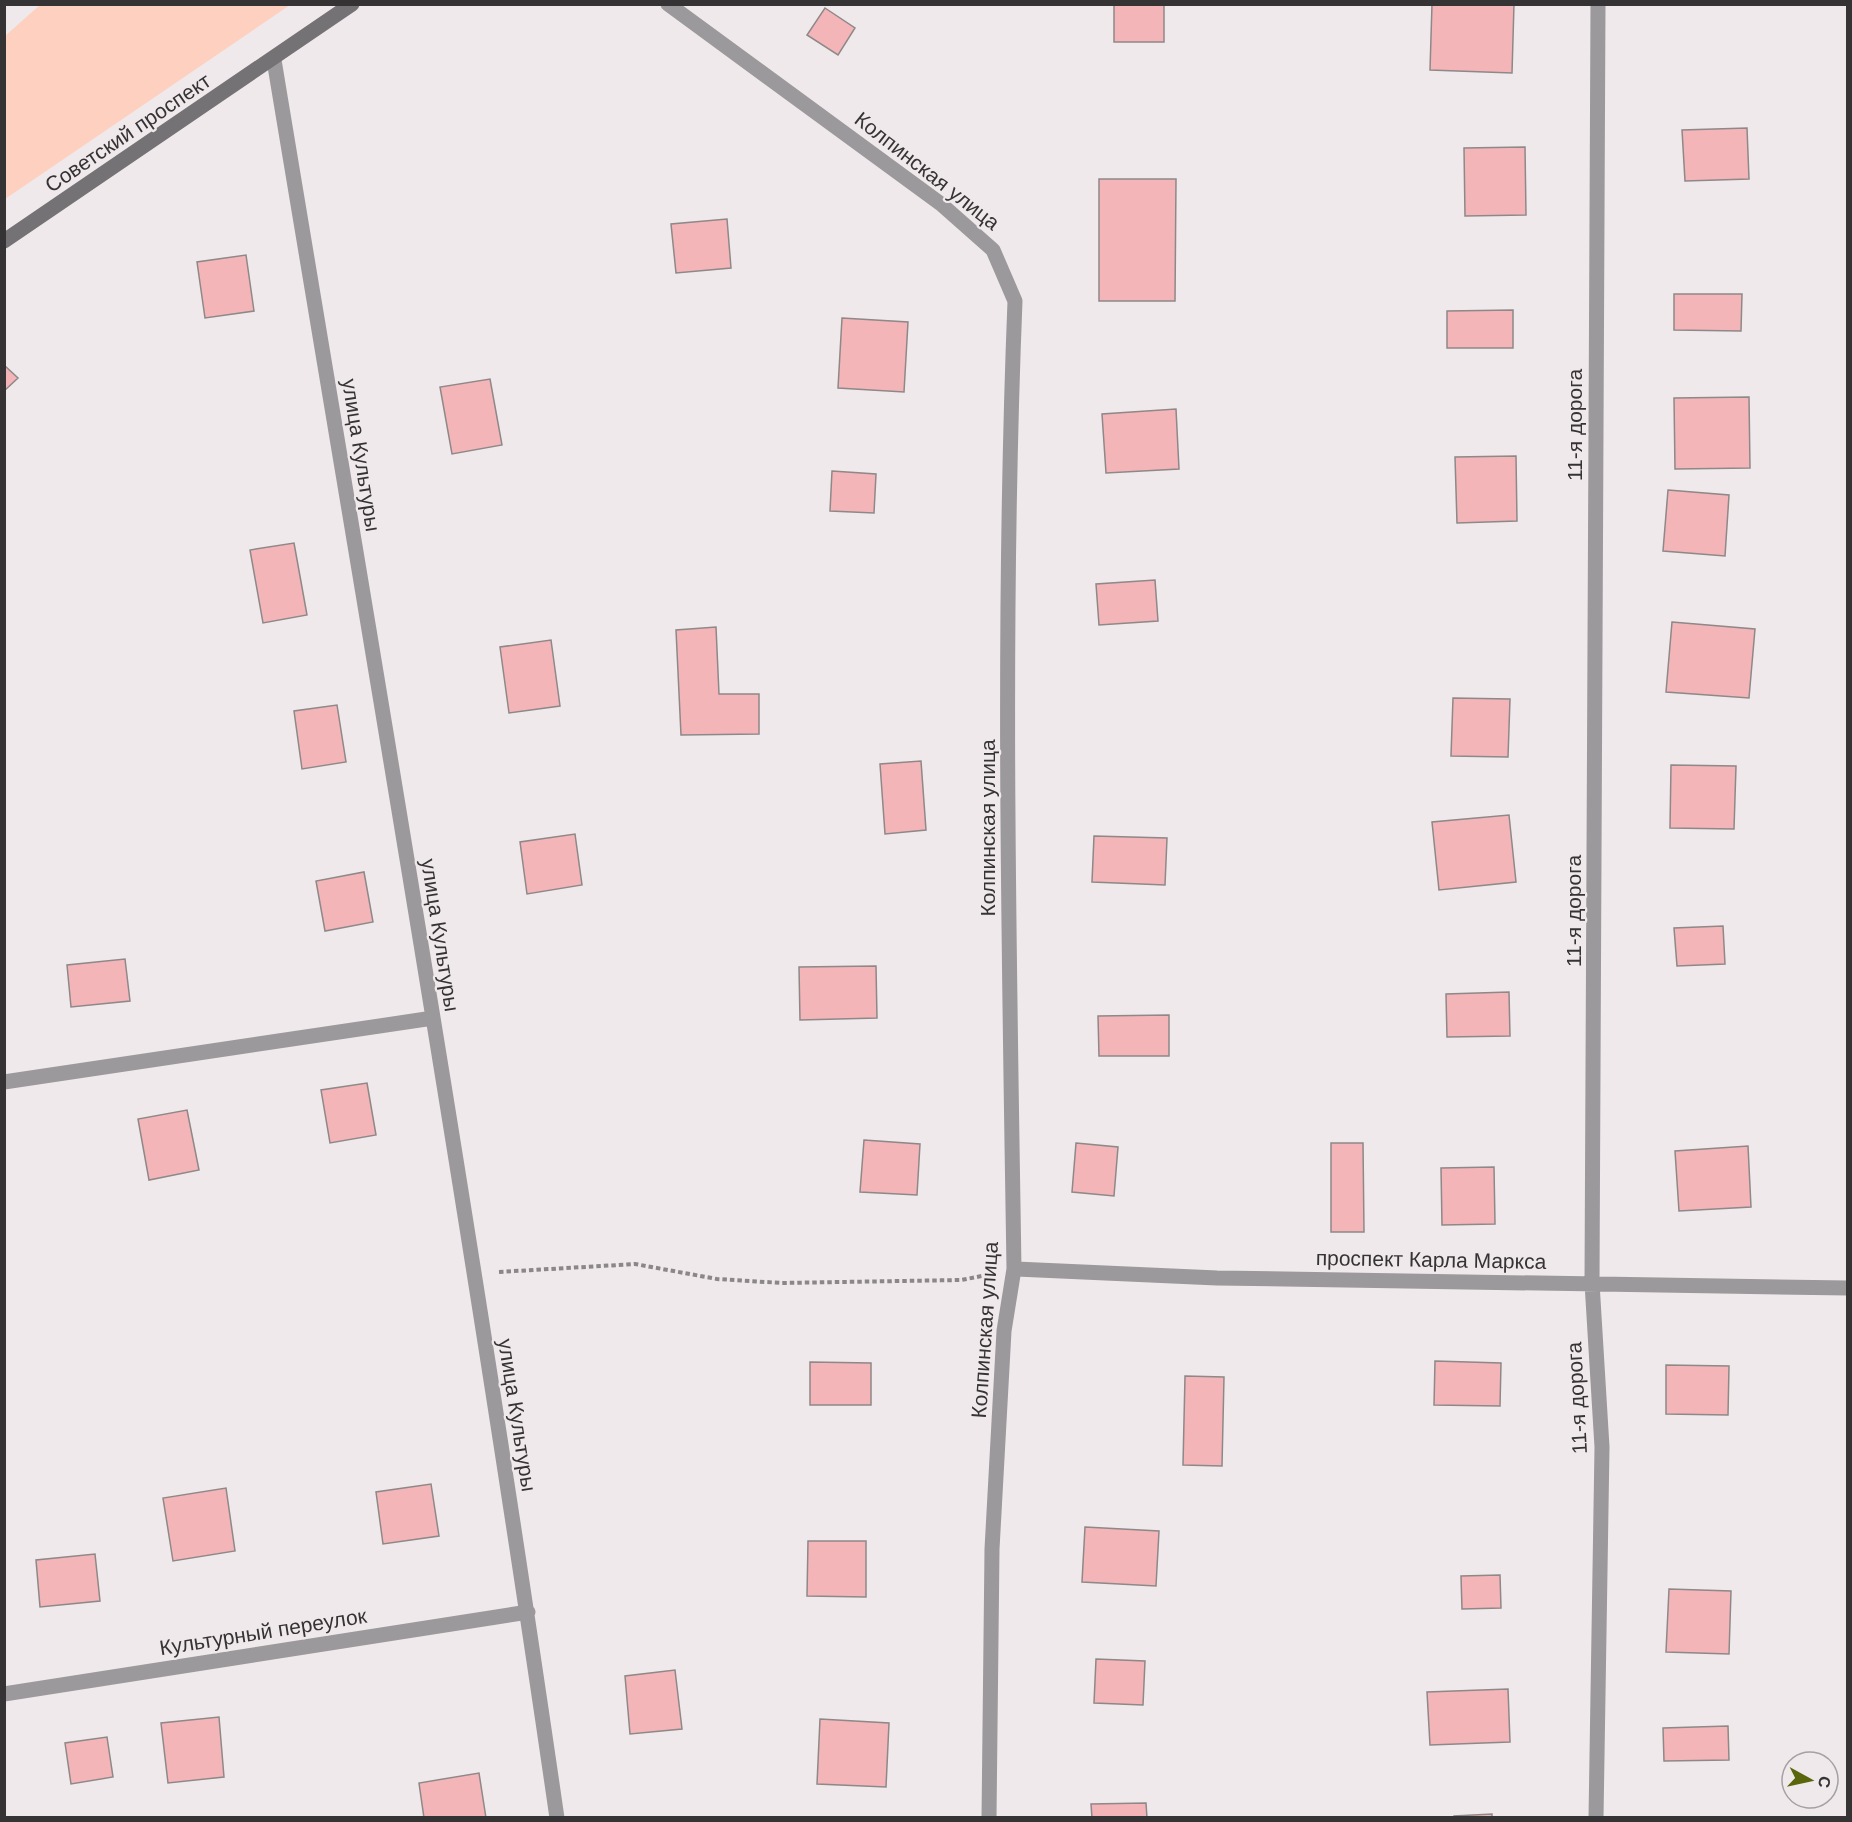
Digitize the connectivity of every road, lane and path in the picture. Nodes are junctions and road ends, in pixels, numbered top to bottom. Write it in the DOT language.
graph roads {
  1 [pos="352,4"];
  2 [pos="668,4"];
  3 [pos="1598,4"];
  4 [pos="274,60"];
  5 [pos="4,241"];
  6 [pos="433,1018"];
  7 [pos="4,1082"];
  8 [pos="1014,1269"];
  9 [pos="474,1274"];
  10 [pos="1592,1283"];
  11 [pos="1848,1288"];
  12 [pos="528,1612"];
  13 [pos="4,1694"];
  14 [pos="557,1818"];
  15 [pos="989,1818"];
  16 [pos="1596,1818"];
  1 -- 4 [label="street, Советский проспект"];
  2 -- 8 [label="street, Колпинская улица"];
  3 -- 10 [label="street, 11-я дорога"];
  4 -- 5 [label="street, Советский проспект"];
  4 -- 6 [label="street, улица Культуры"];
  6 -- 7 [label="street"];
  6 -- 9 [label="street, улица Культуры"];
  8 -- 9 [label="path"];
  8 -- 10 [label="street, проспект Карла Маркса"];
  8 -- 15 [label="street, Колпинская улица"];
  9 -- 12 [label="street, улица Культуры"];
  10 -- 11 [label="street, проспект Карла Маркса"];
  10 -- 16 [label="street, 11-я дорога"];
  12 -- 13 [label="street, Культурный переулок"];
  12 -- 14 [label="street, улица Культуры"];
}
